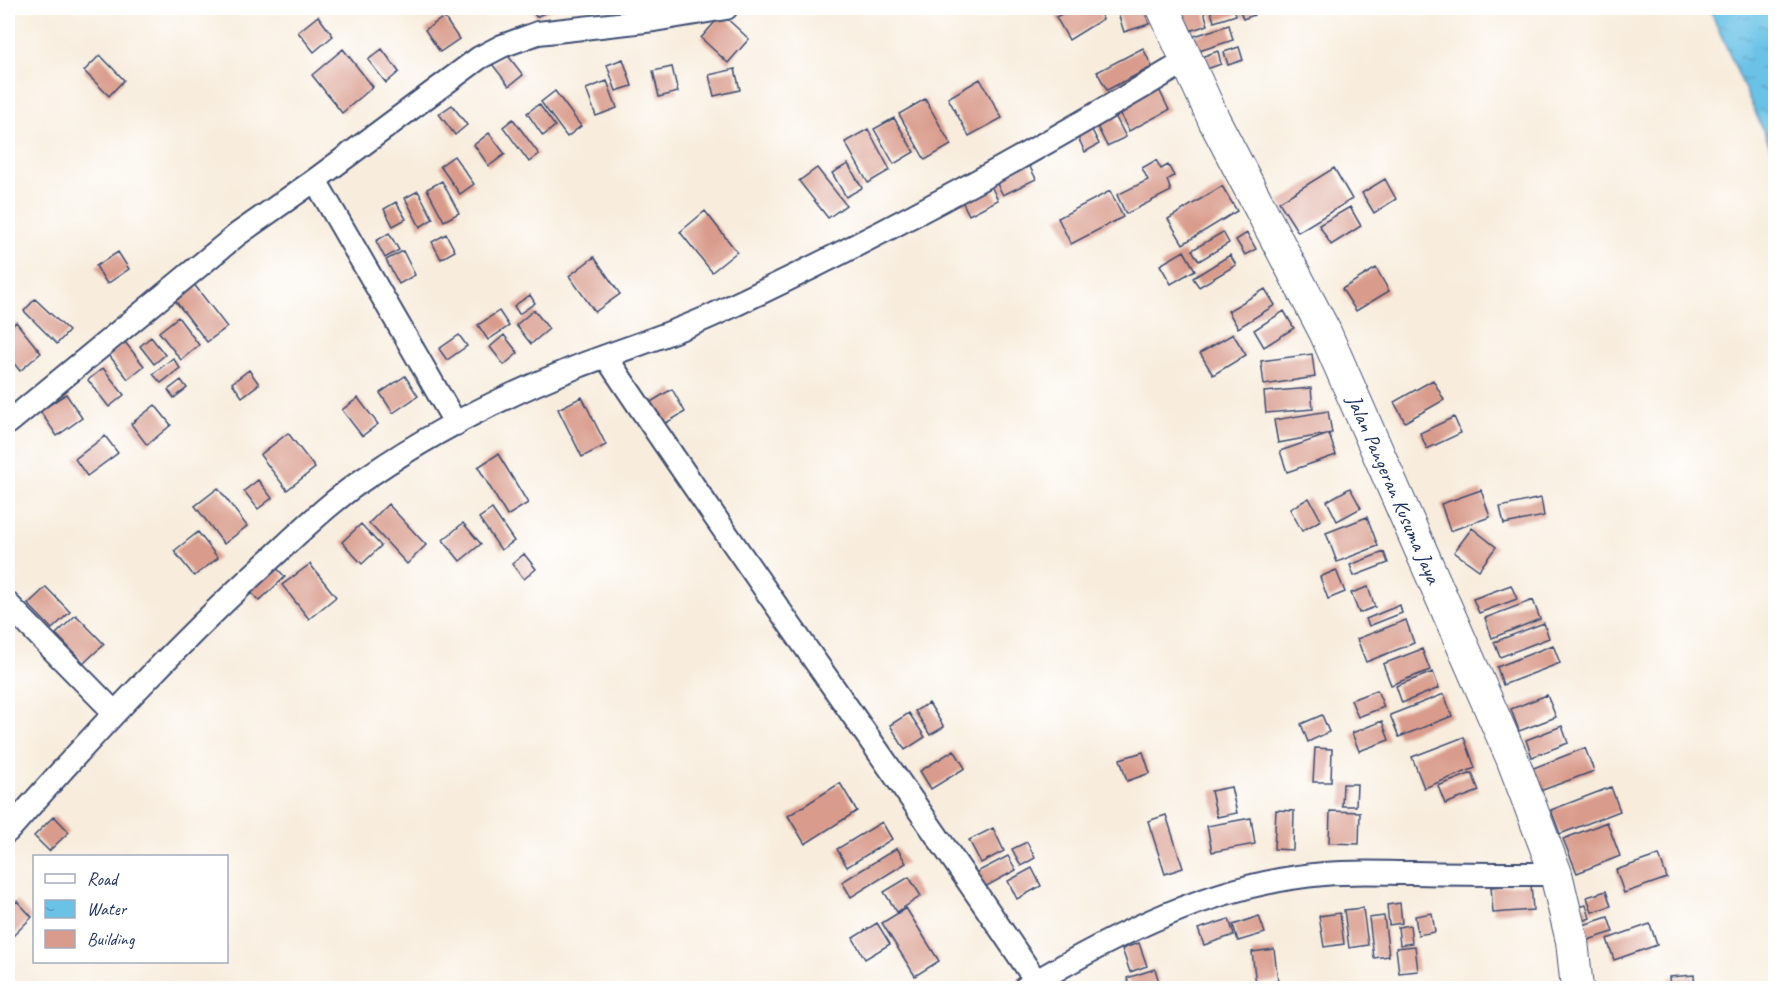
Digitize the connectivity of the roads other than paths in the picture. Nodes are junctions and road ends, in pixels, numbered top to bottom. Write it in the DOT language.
graph roads {
  1 [pos="726,8"];
  2 [pos="1163,8"];
  3 [pos="1186,61"];
  4 [pos="315,180"];
  5 [pos="606,357"];
  6 [pos="8,423"];
  7 [pos="456,424"];
  8 [pos="8,604"];
  9 [pos="114,712"];
  10 [pos="8,831"];
  11 [pos="1556,874"];
  12 [pos="1031,985"];
  13 [pos="1577,988"];
  1 -- 4 [label="street"];
  2 -- 3 [label="street, Jalan Pangeran Kusuma Jaya"];
  3 -- 5 [label="street"];
  3 -- 11 [label="street, Jalan Pangeran Kusuma Jaya"];
  4 -- 6 [label="street"];
  4 -- 7 [label="street"];
  5 -- 7 [label="street"];
  5 -- 12 [label="street"];
  7 -- 9 [label="street"];
  8 -- 9 [label="street"];
  9 -- 10 [label="street"];
  11 -- 12 [label="street"];
  11 -- 13 [label="street, Jalan Pangeran Kusuma Jaya"];
}
